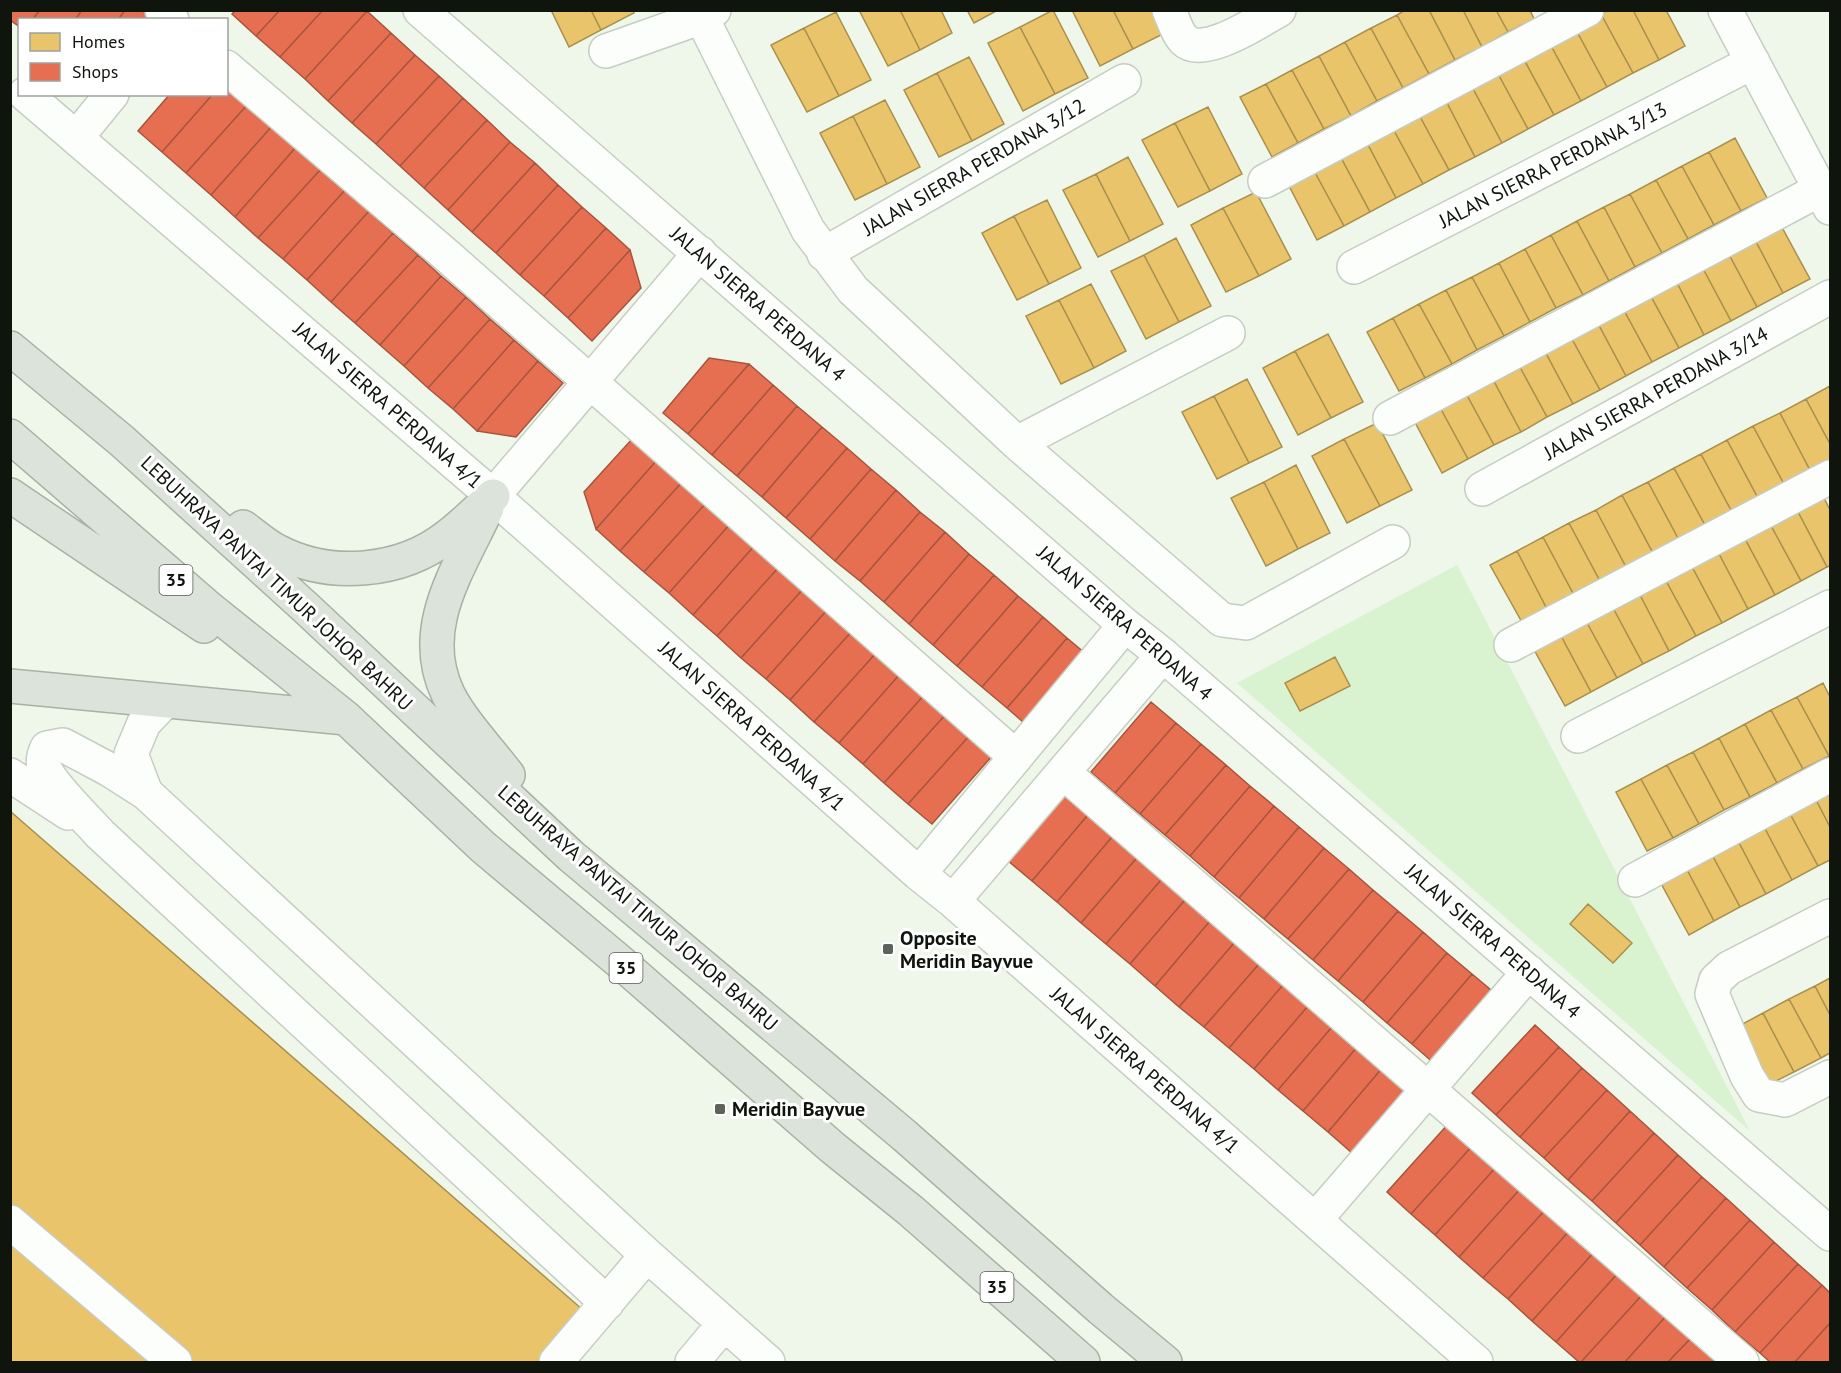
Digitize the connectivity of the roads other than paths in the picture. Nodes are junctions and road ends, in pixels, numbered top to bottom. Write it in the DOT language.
graph roads {
  1 [pos="420,10"];
  2 [pos="1169,10"];
  3 [pos="1279,10"];
  4 [pos="1587,10"];
  5 [pos="1725,10"];
  6 [pos="704,13"];
  7 [pos="606,51"];
  8 [pos="1753,62"];
  9 [pos="228,68"];
  10 [pos="1124,81"];
  11 [pos="27,96"];
  12 [pos="110,96"];
  13 [pos="76,138"];
  14 [pos="1265,181"];
  15 [pos="1826,199"];
  16 [pos="700,253"];
  17 [pos="824,254"];
  18 [pos="1354,267"];
  19 [pos="1830,297"];
  20 [pos="1228,333"];
  21 [pos="10,348"];
  22 [pos="590,381"];
  23 [pos="1390,418"];
  24 [pos="10,436"];
  25 [pos="122,441"];
  26 [pos="1017,443"];
  27 [pos="1830,477"];
  28 [pos="1482,489"];
  29 [pos="10,495"];
  30 [pos="493,495"];
  31 [pos="1393,542"];
  32 [pos="1830,607"];
  33 [pos="1125,626"];
  34 [pos="1511,645"];
  35 [pos="1163,655"];
  36 [pos="10,686"];
  37 [pos="165,701"];
  38 [pos="346,718"];
  39 [pos="1578,736"];
  40 [pos="1017,757"];
  41 [pos="1063,772"];
  42 [pos="10,775"];
  43 [pos="1830,775"];
  44 [pos="146,794"];
  45 [pos="100,834"];
  46 [pos="571,856"];
  47 [pos="919,874"];
  48 [pos="1635,880"];
  49 [pos="953,901"];
  50 [pos="1830,916"];
  51 [pos="1529,972"];
  52 [pos="1830,1077"];
  53 [pos="1428,1090"];
  54 [pos="1315,1220"];
  55 [pos="10,1222"];
  56 [pos="1830,1234"];
  57 [pos="647,1256"];
  58 [pos="607,1303"];
  59 [pos="724,1324"];
  60 [pos="175,1362"];
  61 [pos="556,1362"];
  62 [pos="692,1362"];
  63 [pos="768,1362"];
  64 [pos="1083,1362"];
  65 [pos="1165,1362"];
  66 [pos="1476,1362"];
  67 [pos="1742,1362"];
  1 -- 16 [label="street, JALAN SIERRA PERDANA 4"];
  2 -- 3 [label="street"];
  4 -- 14 [label="street"];
  5 -- 8 [label="street"];
  6 -- 7 [label="street"];
  6 -- 17 [label="street"];
  8 -- 15 [label="street"];
  8 -- 18 [label="street, JALAN SIERRA PERDANA 3/13"];
  9 -- 22 [label="street"];
  10 -- 17 [label="street, JALAN SIERRA PERDANA 3/12"];
  11 -- 13 [label="street, JALAN SIERRA PERDANA 4/1"];
  12 -- 13 [label="street"];
  13 -- 30 [label="street, JALAN SIERRA PERDANA 4/1"];
  15 -- 23 [label="street"];
  16 -- 22 [label="street"];
  16 -- 33 [label="street, JALAN SIERRA PERDANA 4"];
  17 -- 26 [label="street"];
  19 -- 28 [label="street, JALAN SIERRA PERDANA 3/14"];
  20 -- 26 [label="street"];
  21 -- 25 [label="highway, LEBUHRAYA PANTAI TIMUR JOHOR BAHRU / 35"];
  22 -- 30 [label="street"];
  22 -- 40 [label="street"];
  24 -- 38 [label="highway, 35"];
  25 -- 30 [label="highway"];
  25 -- 46 [label="highway, LEBUHRAYA PANTAI TIMUR JOHOR BAHRU / 35"];
  26 -- 31 [label="street"];
  27 -- 34 [label="street"];
  29 -- 38 [label="highway"];
  30 -- 46 [label="highway"];
  30 -- 47 [label="street, JALAN SIERRA PERDANA 4/1"];
  32 -- 39 [label="street"];
  33 -- 35 [label="street, JALAN SIERRA PERDANA 4"];
  33 -- 40 [label="street"];
  35 -- 41 [label="street"];
  35 -- 51 [label="street, JALAN SIERRA PERDANA 4"];
  36 -- 37 [label="highway"];
  37 -- 38 [label="highway"];
  37 -- 44 [label="street"];
  38 -- 64 [label="highway, 35"];
  40 -- 47 [label="street"];
  41 -- 49 [label="street"];
  41 -- 53 [label="street"];
  42 -- 45 [label="street"];
  43 -- 48 [label="street"];
  44 -- 45 [label="street"];
  44 -- 57 [label="street"];
  45 -- 58 [label="street"];
  46 -- 65 [label="highway, LEBUHRAYA PANTAI TIMUR JOHOR BAHRU / 35"];
  47 -- 49 [label="street, JALAN SIERRA PERDANA 4/1"];
  49 -- 54 [label="street, JALAN SIERRA PERDANA 4/1"];
  50 -- 52 [label="street"];
  51 -- 53 [label="street"];
  51 -- 56 [label="street, JALAN SIERRA PERDANA 4"];
  53 -- 54 [label="street"];
  53 -- 67 [label="street"];
  54 -- 66 [label="street, JALAN SIERRA PERDANA 4/1"];
  55 -- 60 [label="street"];
  57 -- 58 [label="street"];
  57 -- 59 [label="street"];
  58 -- 61 [label="street"];
  59 -- 62 [label="street"];
  59 -- 63 [label="street"];
}
